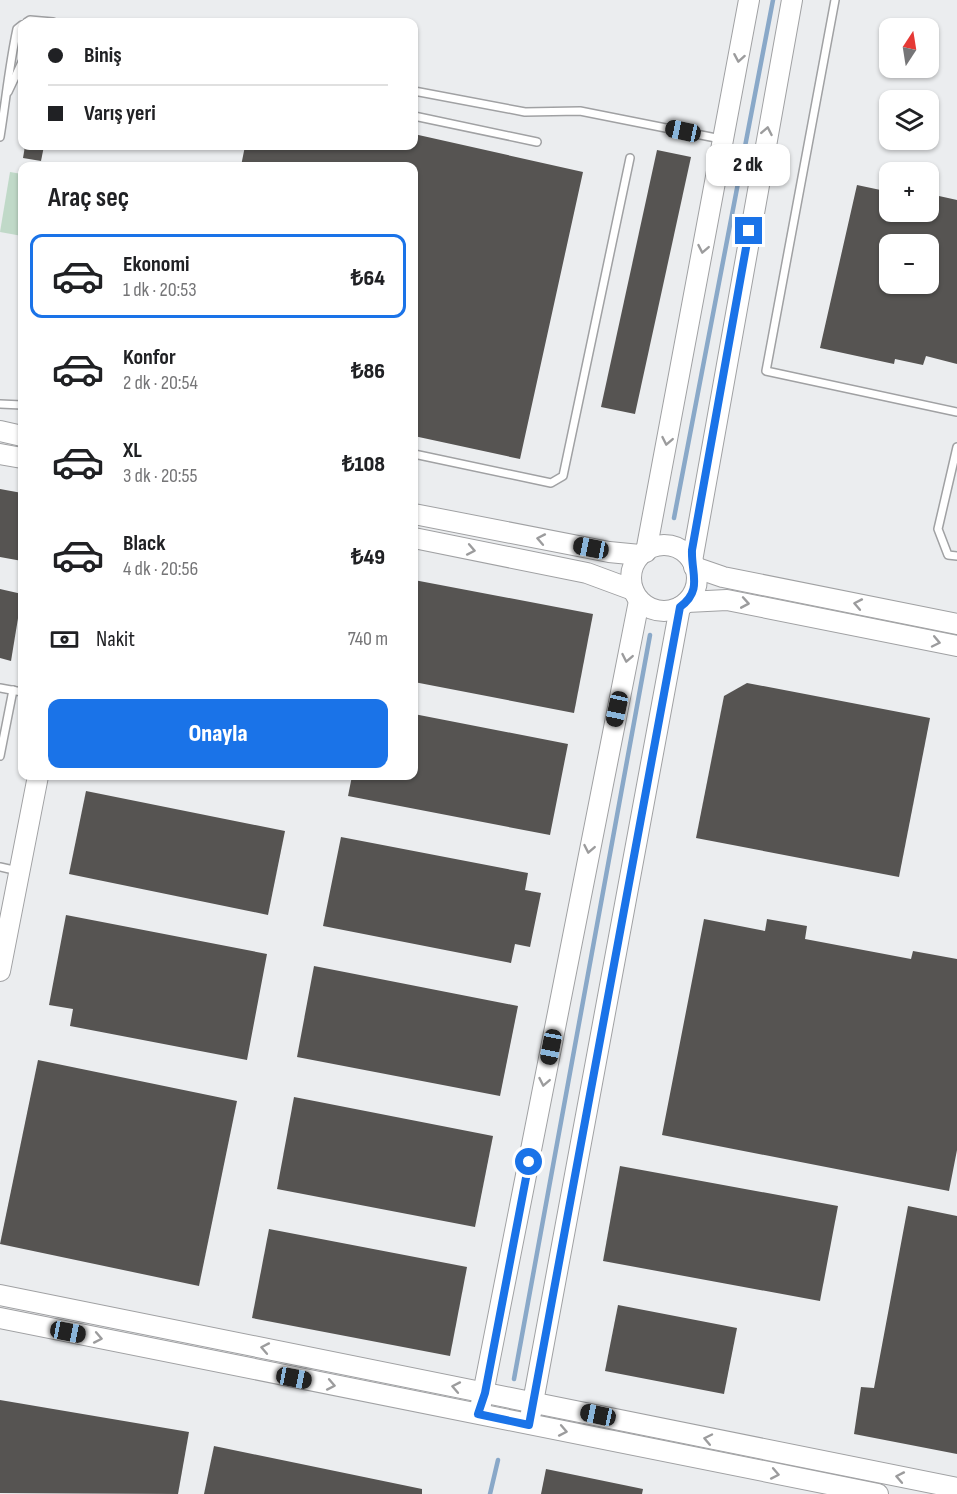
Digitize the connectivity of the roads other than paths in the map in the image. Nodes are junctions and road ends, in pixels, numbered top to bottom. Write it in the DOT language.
graph roads {
  1 [pos="749,0"];
  2 [pos="792,0"];
  3 [pos="835,0"];
  4 [pos="18,28"];
  5 [pos="18,71"];
  6 [pos="8,92"];
  7 [pos="418,92"];
  8 [pos="418,117"];
  9 [pos="0,138"];
  10 [pos="723,140"];
  11 [pos="537,142"];
  12 [pos="630,158"];
  13 [pos="0,404"];
  14 [pos="18,405"];
  15 [pos="957,412"];
  16 [pos="0,431"];
  17 [pos="18,435"];
  18 [pos="957,447"];
  19 [pos="0,454"];
  20 [pos="418,455"];
  21 [pos="18,457"];
  22 [pos="418,515"];
  23 [pos="418,539"];
  24 [pos="643,553"];
  25 [pos="957,556"];
  26 [pos="693,564"];
  27 [pos="636,596"];
  28 [pos="683,605"];
  29 [pos="957,624"];
  30 [pos="957,646"];
  31 [pos="0,688"];
  32 [pos="13,690"];
  33 [pos="18,691"];
  34 [pos="0,756"];
  35 [pos="37,780"];
  36 [pos="0,867"];
  37 [pos="20,871"];
  38 [pos="0,971"];
  39 [pos="0,1295"];
  40 [pos="0,1318"];
  41 [pos="485,1393"];
  42 [pos="533,1401"];
  43 [pos="478,1414"];
  44 [pos="529,1425"];
  45 [pos="957,1488"];
  46 [pos="878,1494"];
  1 -- 10 [label="street, one-way"];
  26 -- 2 [label="street, one-way"];
  3 -- 15 [label="lane"];
  4 -- 6 [label="lane"];
  5 -- 6 [label="lane"];
  6 -- 9 [label="lane"];
  7 -- 10 [label="lane"];
  8 -- 11 [label="lane"];
  10 -- 24 [label="street, one-way"];
  12 -- 20 [label="lane"];
  13 -- 14 [label="lane"];
  16 -- 17 [label="street"];
  18 -- 25 [label="lane"];
  19 -- 21 [label="street"];
  24 -- 22 [label="street, one-way"];
  23 -- 27 [label="street, one-way"];
  24 -- 26 [label="street"];
  24 -- 27 [label="street"];
  26 -- 28 [label="street"];
  29 -- 26 [label="street, one-way"];
  27 -- 28 [label="street"];
  27 -- 41 [label="street, one-way"];
  28 -- 30 [label="street, one-way"];
  28 -- 42 [label="street"];
  31 -- 32 [label="lane"];
  32 -- 33 [label="lane"];
  32 -- 34 [label="lane"];
  35 -- 37 [label="street"];
  36 -- 37 [label="lane"];
  37 -- 38 [label="street"];
  41 -- 39 [label="street, one-way"];
  40 -- 43 [label="street, one-way"];
  41 -- 42 [label="street"];
  41 -- 43 [label="street"];
  42 -- 44 [label="street"];
  45 -- 42 [label="street, one-way"];
  43 -- 44 [label="street"];
  44 -- 46 [label="street, one-way"];
}
